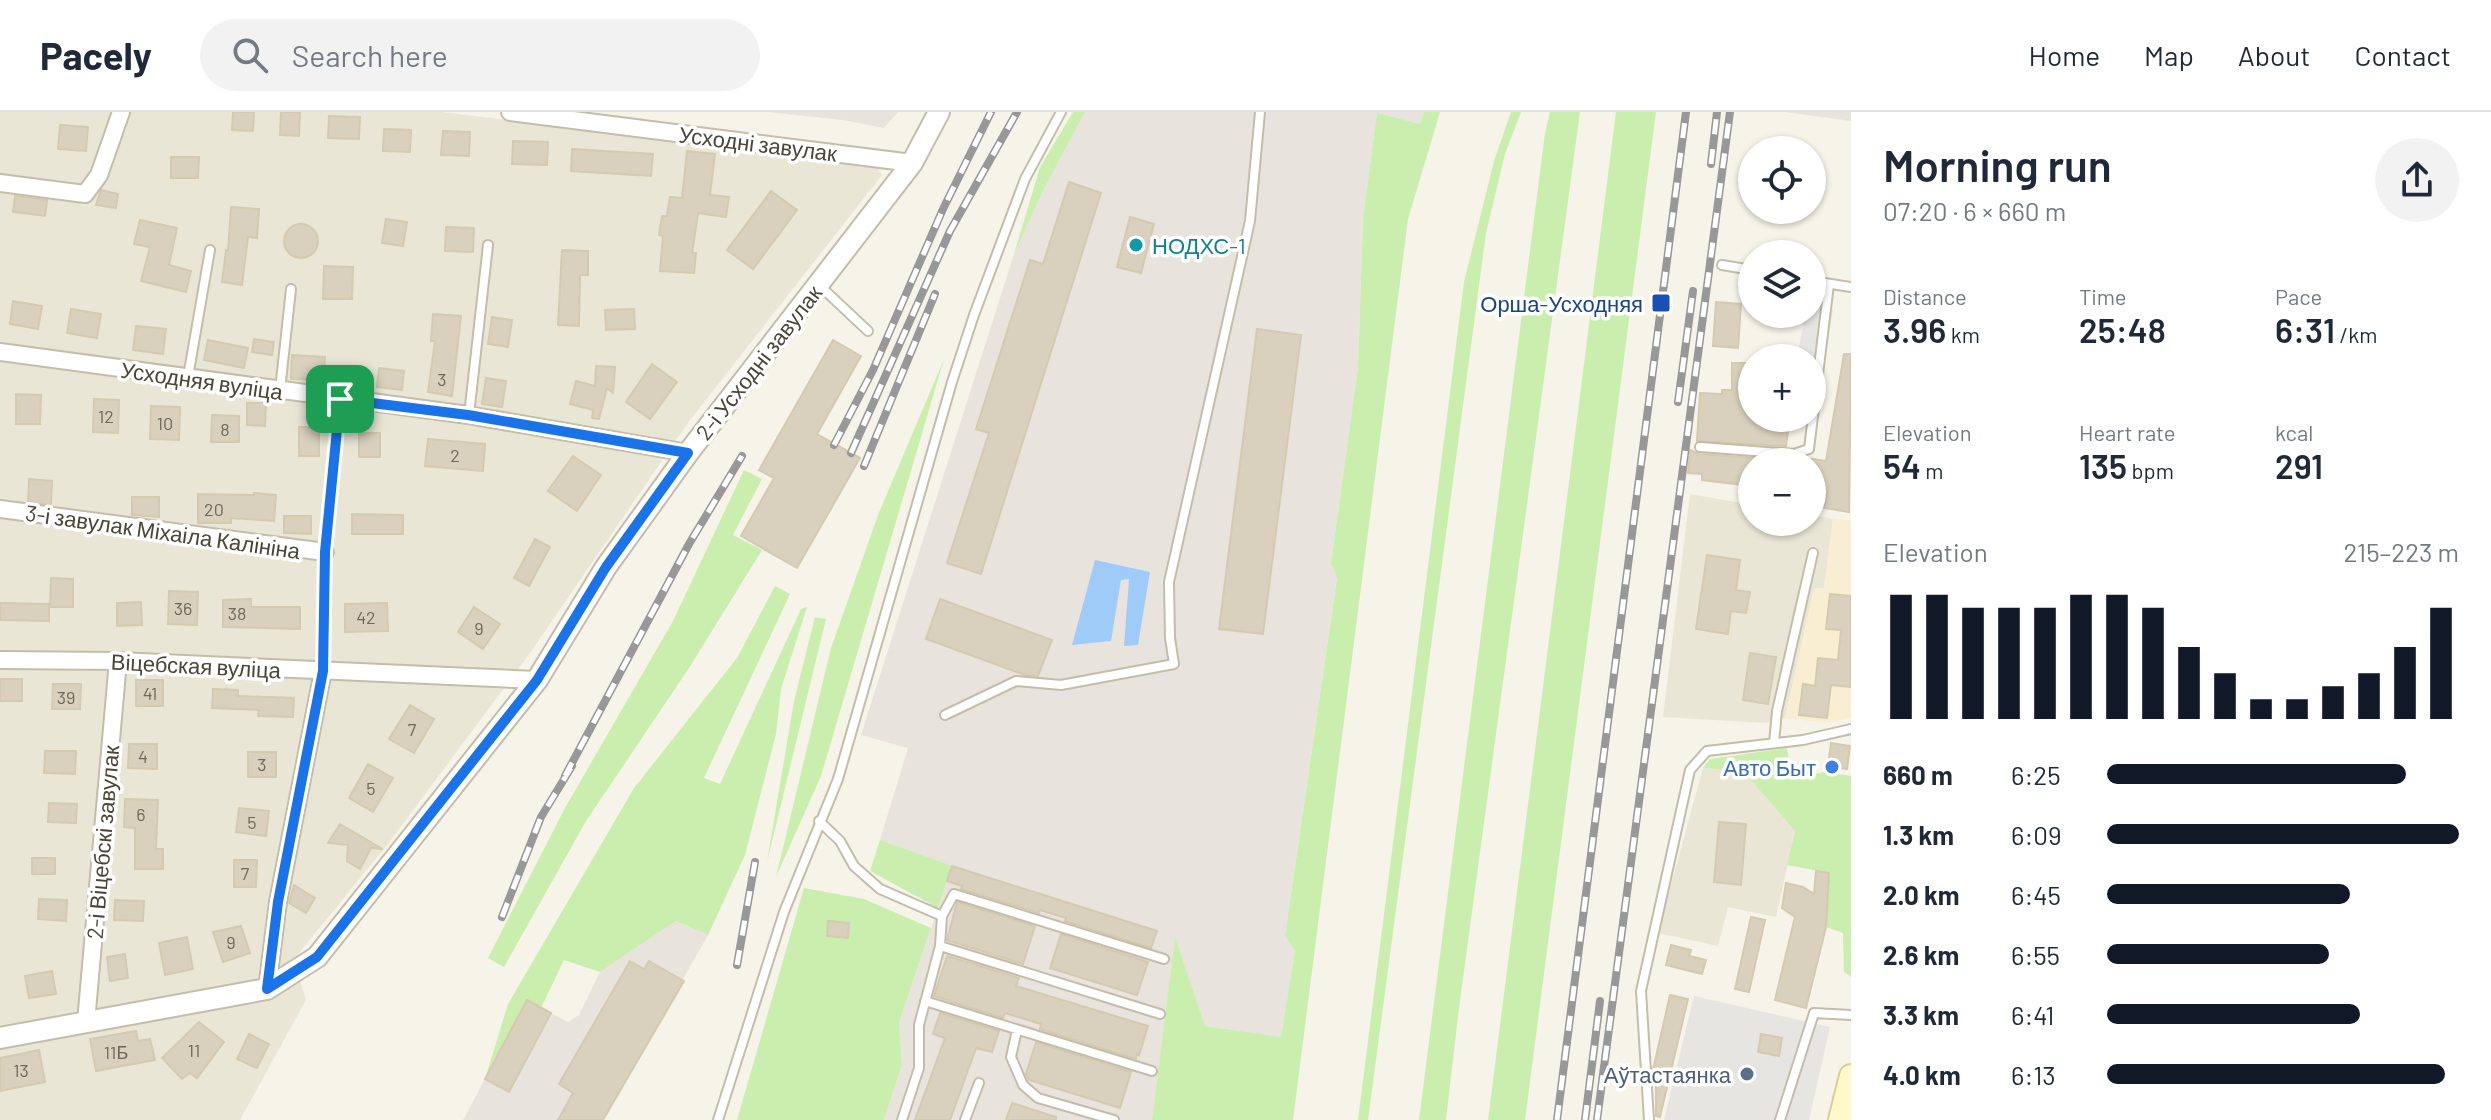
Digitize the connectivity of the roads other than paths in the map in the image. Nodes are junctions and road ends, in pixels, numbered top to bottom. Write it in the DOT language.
graph roads {
  1 [pos="121,112"];
  2 [pos="510,112"];
  3 [pos="939,112"];
  4 [pos="1061,112"];
  5 [pos="1260,112"];
  6 [pos="912,163"];
  7 [pos="0,183"];
  8 [pos="488,245"];
  9 [pos="210,250"];
  10 [pos="1722,265"];
  11 [pos="1738,268"];
  12 [pos="1826,283"];
  13 [pos="1829,284"];
  14 [pos="819,285"];
  15 [pos="1851,287"];
  16 [pos="291,289"];
  17 [pos="868,331"];
  18 [pos="0,352"];
  19 [pos="188,378"];
  20 [pos="279,391"];
  21 [pos="340,399"];
  22 [pos="468,415"];
  23 [pos="1700,447"];
  24 [pos="688,453"];
  25 [pos="0,509"];
  26 [pos="325,552"];
  27 [pos="1813,553"];
  28 [pos="0,660"];
  29 [pos="118,661"];
  30 [pos="323,671"];
  31 [pos="537,680"];
  32 [pos="945,715"];
  33 [pos="1851,729"];
  34 [pos="1774,743"];
  35 [pos="819,821"];
  36 [pos="942,916"];
  37 [pos="940,946"];
  38 [pos="1164,959"];
  39 [pos="267,989"];
  40 [pos="925,1001"];
  41 [pos="1160,1014"];
  42 [pos="1851,1015"];
  43 [pos="86,1022"];
  44 [pos="1017,1030"];
  45 [pos="0,1038"];
  46 [pos="1152,1071"];
  47 [pos="1851,1076"];
  48 [pos="979,1083"];
  49 [pos="1844,1119"];
  50 [pos="718,1120"];
  51 [pos="902,1120"];
  52 [pos="965,1120"];
  53 [pos="1114,1120"];
  54 [pos="1649,1120"];
  55 [pos="1780,1120"];
  1 -- 7 [label="street"];
  2 -- 6 [label="street, Усходні завулак"];
  3 -- 6 [label="street, 2-і Усходні завулак"];
  4 -- 35 [label="lane"];
  5 -- 32 [label="lane"];
  6 -- 14 [label="street, 2-і Усходні завулак"];
  8 -- 22 [label="lane"];
  9 -- 19 [label="lane"];
  10 -- 11 [label="lane"];
  12 -- 13 [label="lane"];
  13 -- 15 [label="lane"];
  13 -- 23 [label="lane"];
  14 -- 17 [label="lane"];
  14 -- 24 [label="street, 2-і Усходні завулак"];
  16 -- 20 [label="lane"];
  18 -- 19 [label="street, Усходняя вуліца"];
  19 -- 20 [label="street, Усходняя вуліца"];
  20 -- 21 [label="street, Усходняя вуліца"];
  21 -- 22 [label="street, Усходняя вуліца"];
  21 -- 26 [label="lane"];
  22 -- 24 [label="street, Усходняя вуліца"];
  24 -- 31 [label="street, 2-і Усходні завулак"];
  25 -- 26 [label="street, 3-і завулак Міхаіла Калініна"];
  26 -- 30 [label="lane"];
  27 -- 34 [label="lane"];
  28 -- 29 [label="street, Віцебская вуліца"];
  29 -- 30 [label="street, Віцебская вуліца"];
  29 -- 43 [label="street, 2-і Віцебскі завулак"];
  30 -- 31 [label="street, Віцебская вуліца"];
  30 -- 39 [label="street"];
  31 -- 39 [label="street, 2-і Усходні завулак"];
  33 -- 34 [label="lane"];
  34 -- 54 [label="lane"];
  35 -- 36 [label="lane"];
  35 -- 50 [label="lane"];
  36 -- 37 [label="lane"];
  36 -- 38 [label="lane"];
  37 -- 40 [label="lane"];
  37 -- 41 [label="lane"];
  39 -- 43 [label="street"];
  40 -- 44 [label="lane"];
  40 -- 51 [label="lane"];
  42 -- 55 [label="lane"];
  43 -- 45 [label="street"];
  44 -- 46 [label="lane"];
  44 -- 53 [label="lane"];
  47 -- 49 [label="main road"];
  48 -- 52 [label="lane"];
}
